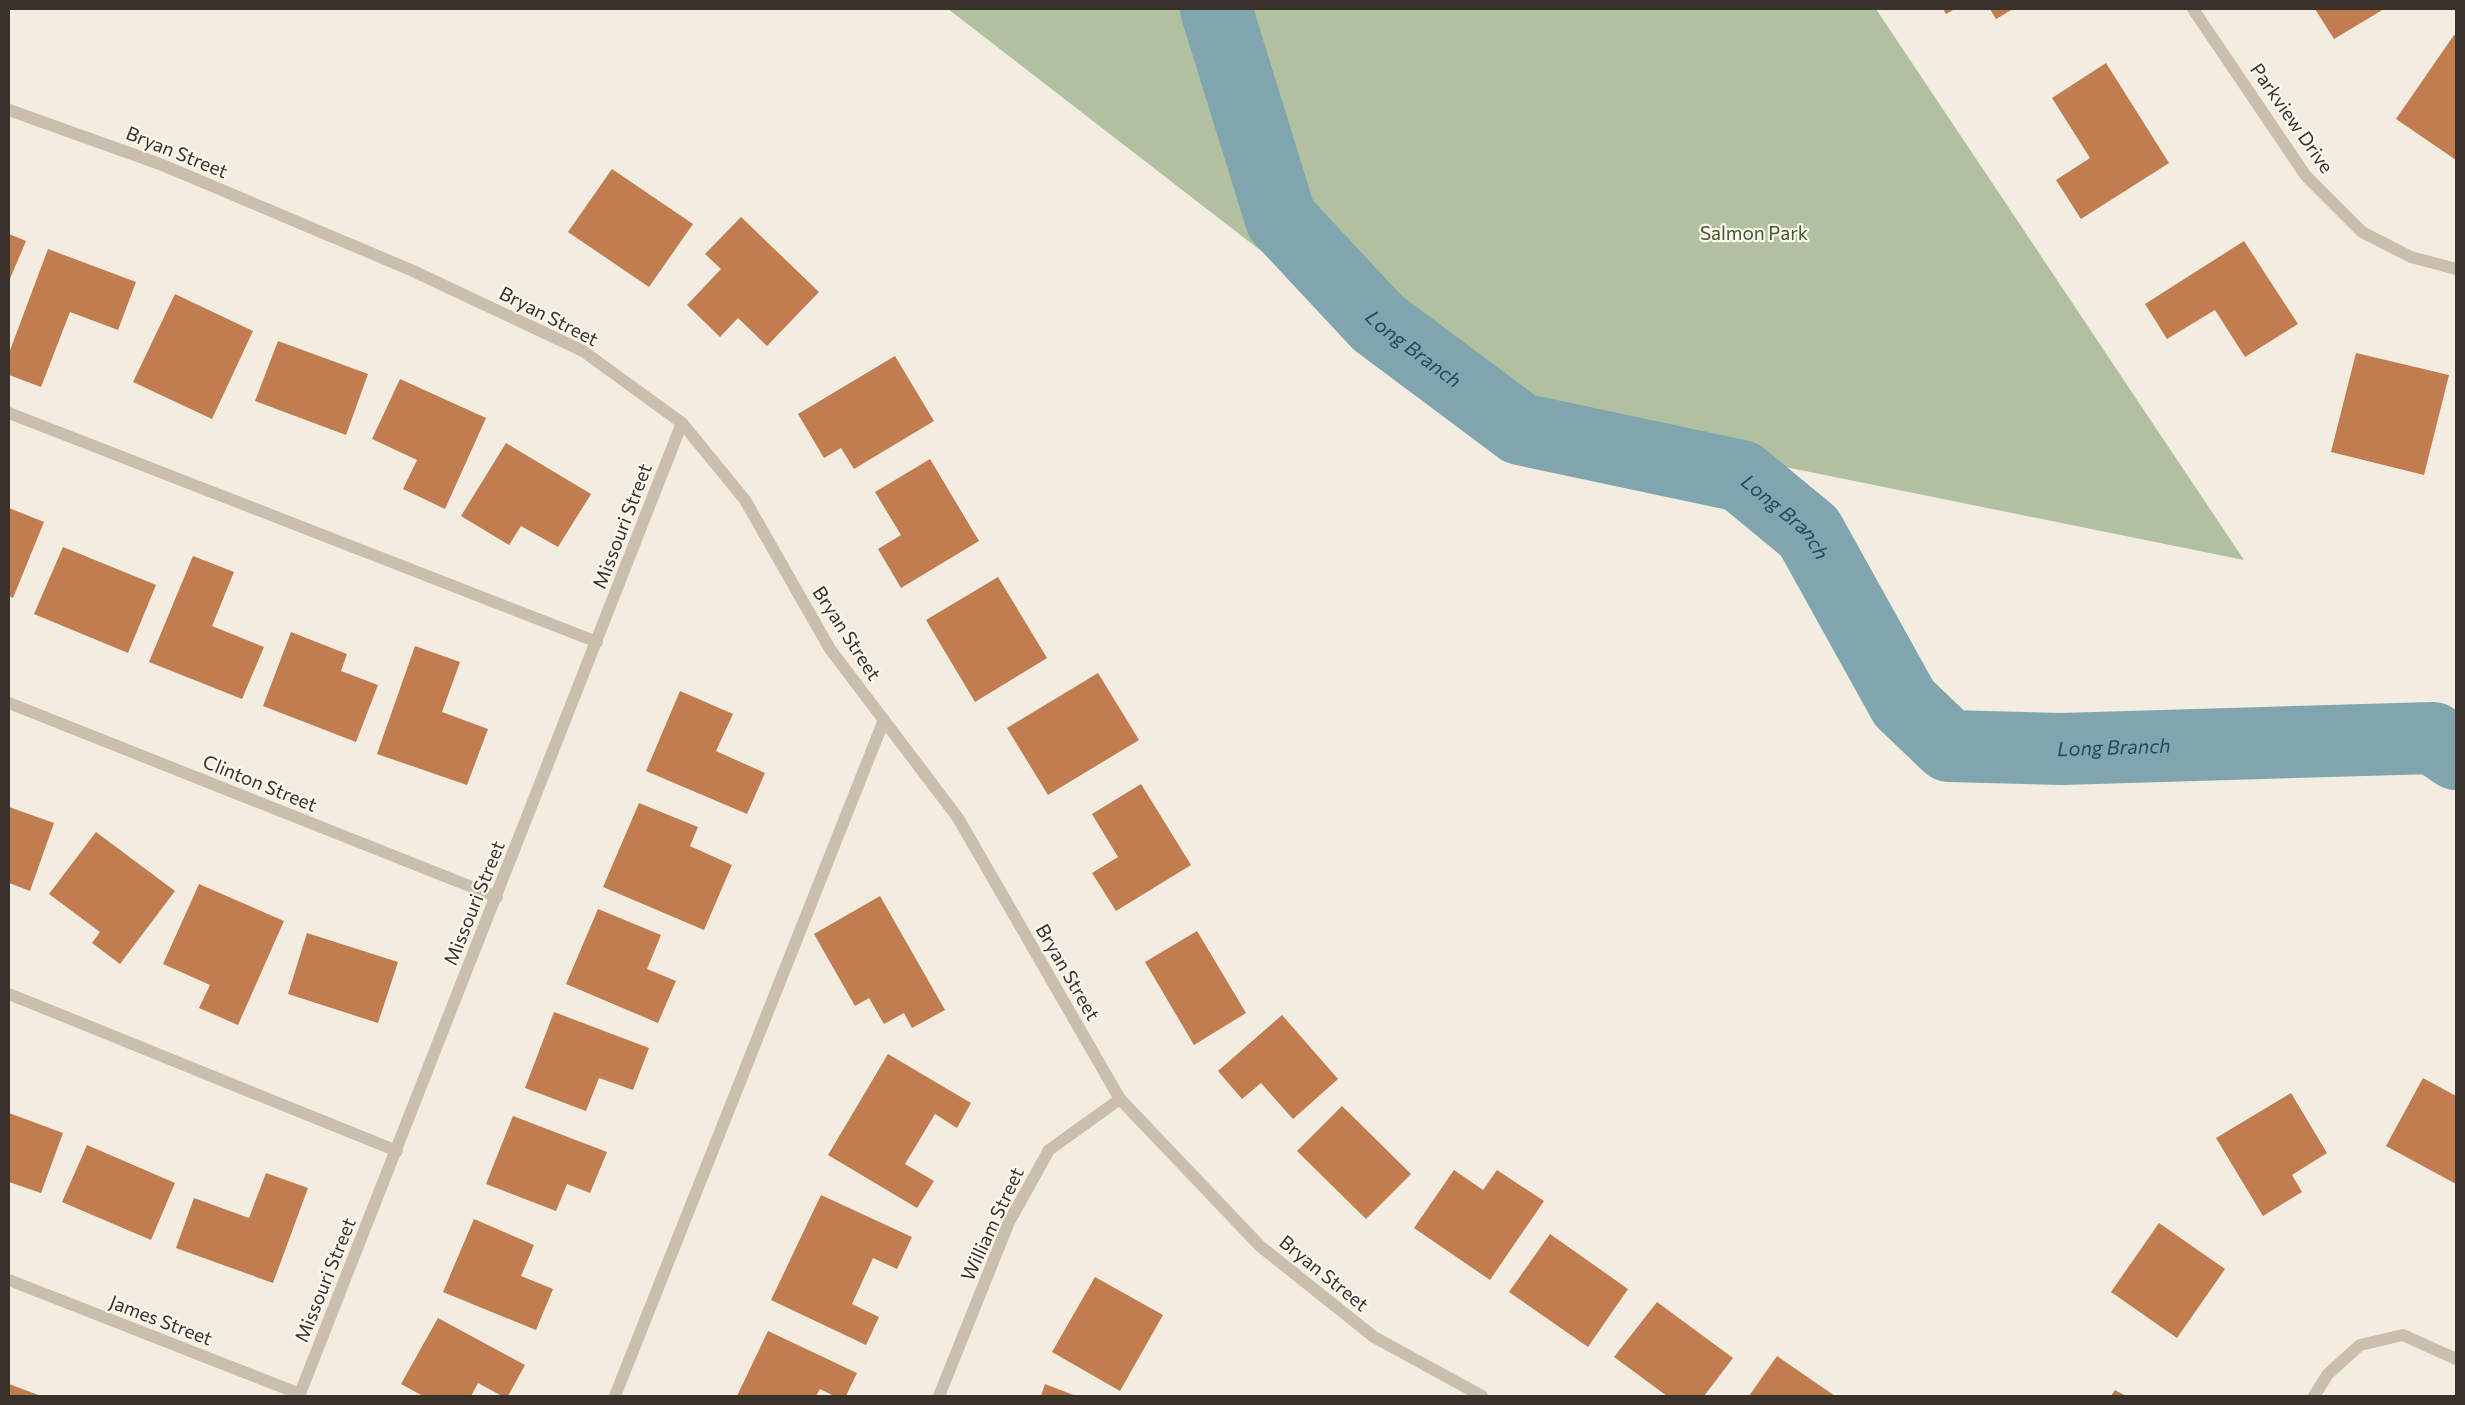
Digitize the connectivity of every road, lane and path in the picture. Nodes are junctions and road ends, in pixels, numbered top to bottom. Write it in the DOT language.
graph roads {
  1 [pos="2193,9"];
  2 [pos="9,110"];
  3 [pos="2456,269"];
  4 [pos="9,413"];
  5 [pos="682,423"];
  6 [pos="597,642"];
  7 [pos="9,703"];
  8 [pos="884,720"];
  9 [pos="497,897"];
  10 [pos="9,994"];
  11 [pos="1120,1099"];
  12 [pos="397,1151"];
  13 [pos="9,1280"];
  14 [pos="2456,1359"];
  15 [pos="300,1395"];
  16 [pos="615,1396"];
  17 [pos="939,1396"];
  18 [pos="1482,1396"];
  19 [pos="2314,1396"];
  1 -- 3 [label="street, Parkview Drive"];
  2 -- 5 [label="street, Bryan Street"];
  4 -- 6 [label="street"];
  5 -- 6 [label="street, Missouri Street"];
  5 -- 8 [label="street, Bryan Street"];
  6 -- 9 [label="street, Missouri Street"];
  7 -- 9 [label="street, Clinton Street"];
  8 -- 11 [label="street, Bryan Street"];
  8 -- 16 [label="street"];
  9 -- 12 [label="street, Missouri Street"];
  10 -- 12 [label="street"];
  11 -- 17 [label="street, William Street"];
  11 -- 18 [label="street, Bryan Street"];
  12 -- 15 [label="street, Missouri Street"];
  13 -- 15 [label="street, James Street"];
  14 -- 19 [label="street"];
}
